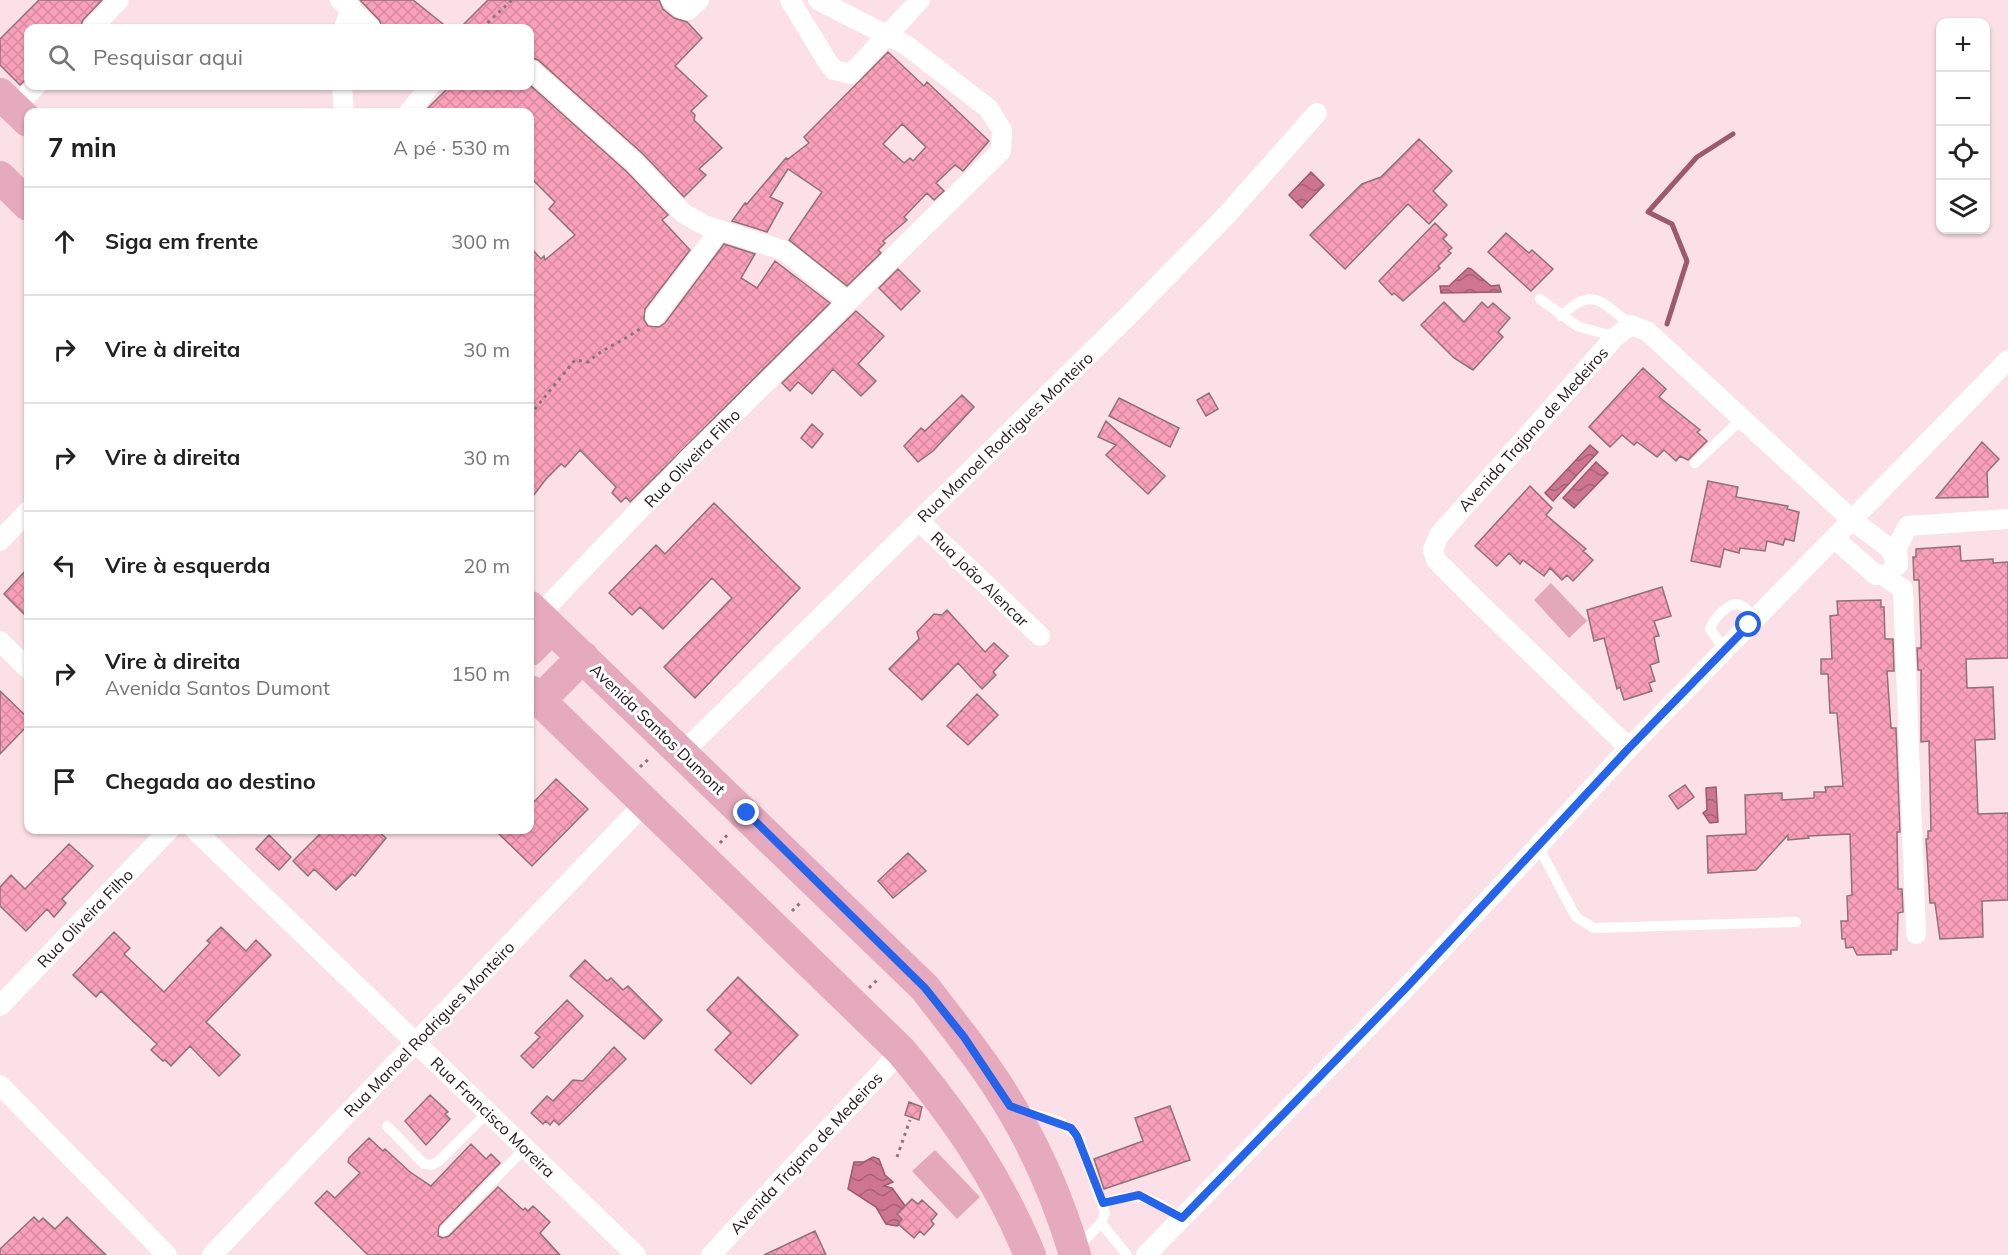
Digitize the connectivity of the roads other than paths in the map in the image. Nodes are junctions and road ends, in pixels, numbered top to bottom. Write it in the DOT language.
graph roads {
  1 [pos="119,0"];
  2 [pos="670,0"];
  3 [pos="699,0"];
  4 [pos="790,0"];
  5 [pos="818,0"];
  6 [pos="920,0"];
  7 [pos="345,4"];
  8 [pos="96,24"];
  9 [pos="344,24"];
  10 [pos="367,24"];
  11 [pos="886,35"];
  12 [pos="534,73"];
  13 [pos="32,90"];
  14 [pos="342,90"];
  15 [pos="427,90"];
  16 [pos="14,108"];
  17 [pos="344,108"];
  18 [pos="412,108"];
  19 [pos="1317,113"];
  20 [pos="0,177"];
  21 [pos="24,201"];
  22 [pos="720,230"];
  23 [pos="1540,299"];
  24 [pos="847,301"];
  25 [pos="655,316"];
  26 [pos="1561,316"];
  27 [pos="1631,325"];
  28 [pos="1615,337"];
  29 [pos="2008,360"];
  30 [pos="1743,418"];
  31 [pos="1695,463"];
  32 [pos="24,515"];
  33 [pos="2008,519"];
  34 [pos="1852,520"];
  35 [pos="919,521"];
  36 [pos="1908,526"];
  37 [pos="1834,538"];
  38 [pos="0,541"];
  39 [pos="1881,542"];
  40 [pos="1898,561"];
  41 [pos="1884,576"];
  42 [pos="1903,589"];
  43 [pos="540,617"];
  44 [pos="1756,618"];
  45 [pos="1041,636"];
  46 [pos="534,637"];
  47 [pos="0,641"];
  48 [pos="1725,650"];
  49 [pos="583,657"];
  50 [pos="24,665"];
  51 [pos="534,696"];
  52 [pos="1629,748"];
  53 [pos="683,752"];
  54 [pos="645,802"];
  55 [pos="165,834"];
  56 [pos="199,834"];
  57 [pos="1538,846"];
  58 [pos="1796,922"];
  59 [pos="1916,934"];
  60 [pos="0,1006"];
  61 [pos="416,1043"];
  62 [pos="901,1051"];
  63 [pos="0,1085"];
  64 [pos="1010,1106"];
  65 [pos="488,1113"];
  66 [pos="387,1126"];
  67 [pos="525,1148"];
  68 [pos="1103,1203"];
  69 [pos="1182,1218"];
  70 [pos="1101,1223"];
  71 [pos="444,1231"];
  72 [pos="1075,1253"];
  73 [pos="167,1255"];
  74 [pos="212,1255"];
  75 [pos="636,1255"];
  76 [pos="711,1255"];
  77 [pos="1029,1255"];
  78 [pos="1127,1255"];
  79 [pos="1146,1255"];
  1 -- 8 [label="street"];
  2 -- 3 [label="street"];
  4 -- 11 [label="street"];
  5 -- 11 [label="street, Rua Oliveira Filho"];
  6 -- 11 [label="street"];
  7 -- 9 [label="street"];
  7 -- 10 [label="street"];
  11 -- 24 [label="street, Rua Oliveira Filho"];
  12 -- 22 [label="street"];
  13 -- 16 [label="street"];
  14 -- 17 [label="street"];
  15 -- 18 [label="street"];
  19 -- 35 [label="street, Rua Manoel Rodrigues Monteiro"];
  20 -- 21 [label="main road"];
  22 -- 24 [label="street"];
  22 -- 25 [label="street"];
  23 -- 26 [label="lane"];
  24 -- 43 [label="street, Rua Oliveira Filho"];
  26 -- 27 [label="lane"];
  26 -- 28 [label="lane"];
  27 -- 28 [label="street, Avenida Trajano de Medeiros"];
  27 -- 30 [label="street"];
  28 -- 52 [label="street, Avenida Trajano de Medeiros"];
  29 -- 34 [label="street"];
  30 -- 31 [label="lane"];
  30 -- 34 [label="street"];
  32 -- 38 [label="street"];
  33 -- 36 [label="street"];
  34 -- 37 [label="street"];
  34 -- 39 [label="street"];
  35 -- 45 [label="street, Rua João Alencar"];
  35 -- 53 [label="street, Rua Manoel Rodrigues Monteiro"];
  36 -- 39 [label="street"];
  36 -- 40 [label="street"];
  37 -- 41 [label="street"];
  37 -- 44 [label="street"];
  39 -- 40 [label="street"];
  40 -- 41 [label="street"];
  40 -- 42 [label="street"];
  41 -- 42 [label="street"];
  42 -- 59 [label="street"];
  43 -- 46 [label="main road"];
  43 -- 49 [label="main road, Avenida Santos Dumont"];
  44 -- 48 [label="street"];
  44 -- 48 [label="lane"];
  47 -- 50 [label="street"];
  48 -- 52 [label="street"];
  49 -- 51 [label="main road"];
  49 -- 53 [label="main road, Avenida Santos Dumont"];
  51 -- 54 [label="main road"];
  52 -- 57 [label="street"];
  53 -- 64 [label="main road, Avenida Santos Dumont"];
  54 -- 61 [label="street, Rua Manoel Rodrigues Monteiro"];
  54 -- 62 [label="main road"];
  55 -- 60 [label="street, Rua Oliveira Filho"];
  56 -- 61 [label="street, Rua Francisco Moreira"];
  57 -- 58 [label="lane"];
  57 -- 69 [label="street"];
  61 -- 65 [label="street, Rua Francisco Moreira"];
  61 -- 74 [label="street, Rua Manoel Rodrigues Monteiro"];
  62 -- 76 [label="street, Avenida Trajano de Medeiros"];
  62 -- 77 [label="main road"];
  63 -- 73 [label="street"];
  64 -- 68 [label="lane"];
  64 -- 72 [label="main road, Avenida Santos Dumont"];
  65 -- 66 [label="lane"];
  65 -- 67 [label="street, Rua Francisco Moreira"];
  67 -- 71 [label="lane"];
  67 -- 75 [label="street, Rua Francisco Moreira"];
  68 -- 69 [label="lane"];
  68 -- 70 [label="lane"];
  69 -- 79 [label="street"];
  70 -- 72 [label="lane"];
  70 -- 78 [label="lane"];
}
